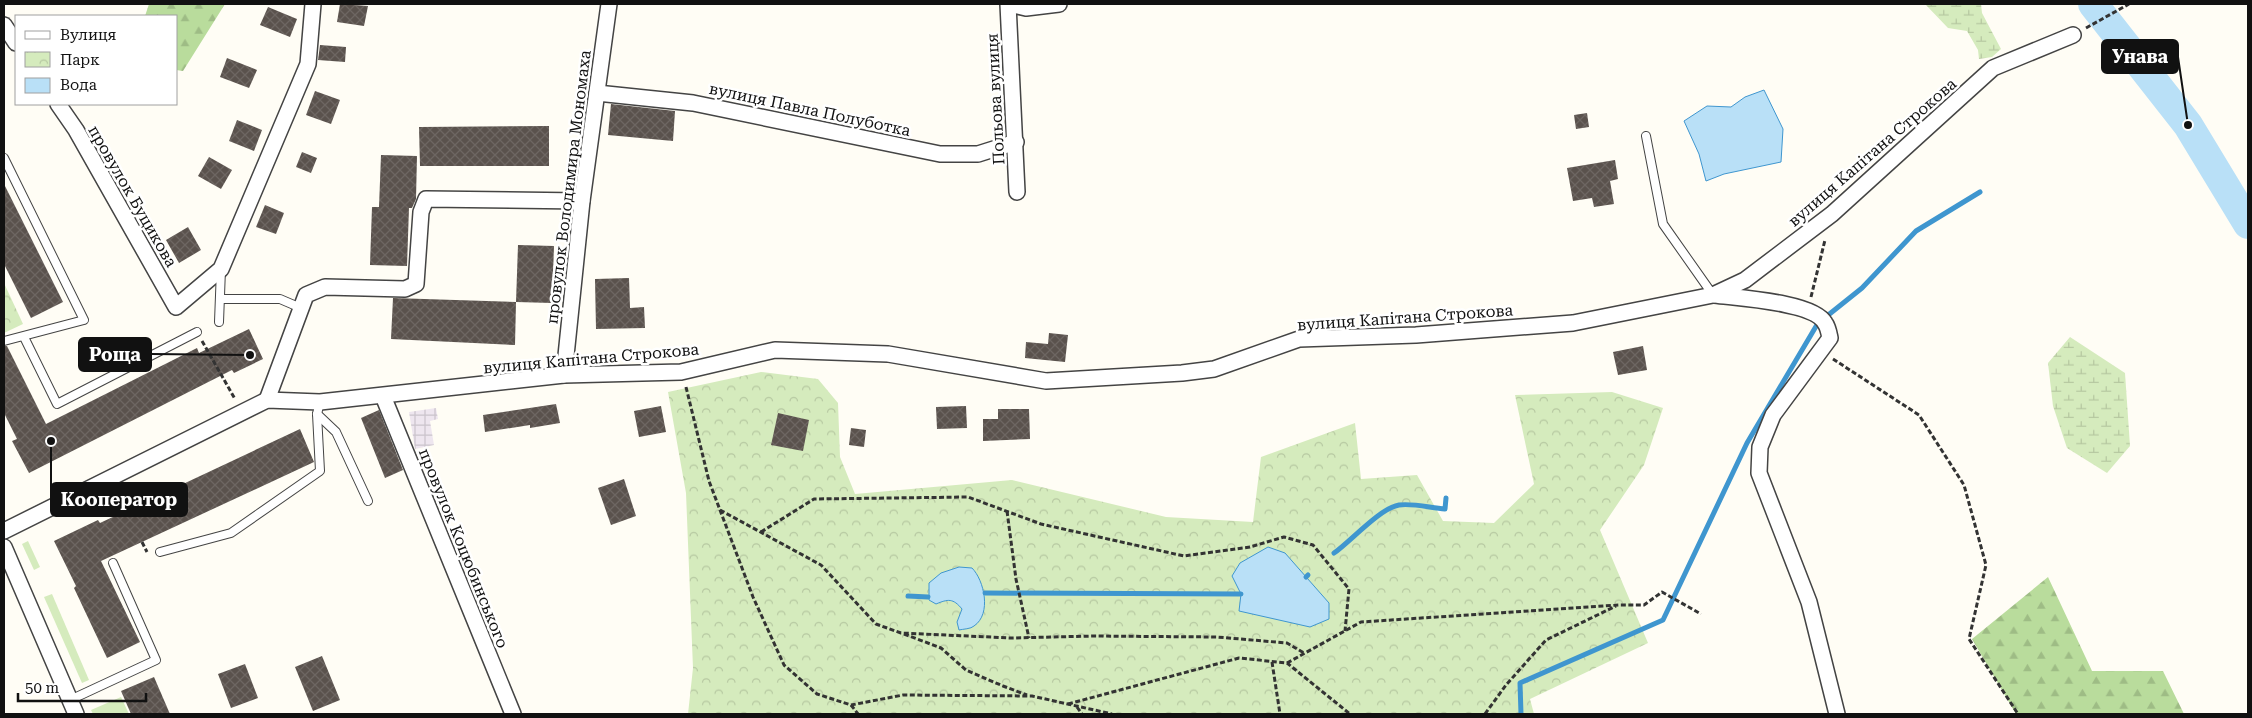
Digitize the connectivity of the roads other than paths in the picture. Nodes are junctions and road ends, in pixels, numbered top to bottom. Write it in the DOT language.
graph roads {
  1 [pos="313,4"];
  2 [pos="609,4"];
  3 [pos="1008,4"];
  4 [pos="1059,4"];
  5 [pos="4,25"];
  6 [pos="2073,35"];
  7 [pos="15,42"];
  8 [pos="597,93"];
  9 [pos="59,105"];
  10 [pos="1646,136"];
  11 [pos="1016,142"];
  12 [pos="4,158"];
  13 [pos="1017,192"];
  14 [pos="582,202"];
  15 [pos="221,269"];
  16 [pos="1713,295"];
  17 [pos="220,299"];
  18 [pos="301,308"];
  19 [pos="219,322"];
  20 [pos="198,332"];
  21 [pos="24,337"];
  22 [pos="4,341"];
  23 [pos="564,375"];
  24 [pos="383,396"];
  25 [pos="267,400"];
  26 [pos="319,408"];
  27 [pos="368,501"];
  28 [pos="4,531"];
  29 [pos="4,547"];
  30 [pos="160,552"];
  31 [pos="113,563"];
  32 [pos="70,700"];
  33 [pos="76,714"];
  34 [pos="512,714"];
  35 [pos="1837,714"];
  1 -- 15 [label="street"];
  2 -- 8 [label="street, провулок Володимира Мономаха"];
  3 -- 4 [label="street"];
  3 -- 11 [label="street, Польова вулиця"];
  5 -- 7 [label="street"];
  6 -- 16 [label="street, вулиця Капітана Строкова"];
  8 -- 11 [label="street, вулиця Павла Полуботка"];
  8 -- 14 [label="street, провулок Володимира Мономаха"];
  9 -- 15 [label="street, провулок Буцикова"];
  10 -- 16 [label="lane"];
  11 -- 13 [label="street, Польова вулиця"];
  12 -- 21 [label="lane"];
  14 -- 18 [label="street"];
  14 -- 23 [label="street, провулок Володимира Мономаха"];
  15 -- 17 [label="lane"];
  16 -- 23 [label="street, вулиця Капітана Строкова"];
  16 -- 35 [label="street"];
  17 -- 18 [label="lane"];
  17 -- 19 [label="lane"];
  18 -- 25 [label="street"];
  20 -- 21 [label="lane"];
  21 -- 22 [label="lane"];
  23 -- 24 [label="street, вулиця Капітана Строкова"];
  24 -- 26 [label="street, вулиця Капітана Строкова"];
  24 -- 34 [label="street, провулок Коцюбинського"];
  25 -- 26 [label="street, вулиця Капітана Строкова"];
  25 -- 28 [label="street, вулиця Капітана Строкова"];
  26 -- 27 [label="lane"];
  26 -- 30 [label="lane"];
  29 -- 32 [label="street"];
  31 -- 32 [label="lane"];
  32 -- 33 [label="street"];
}
